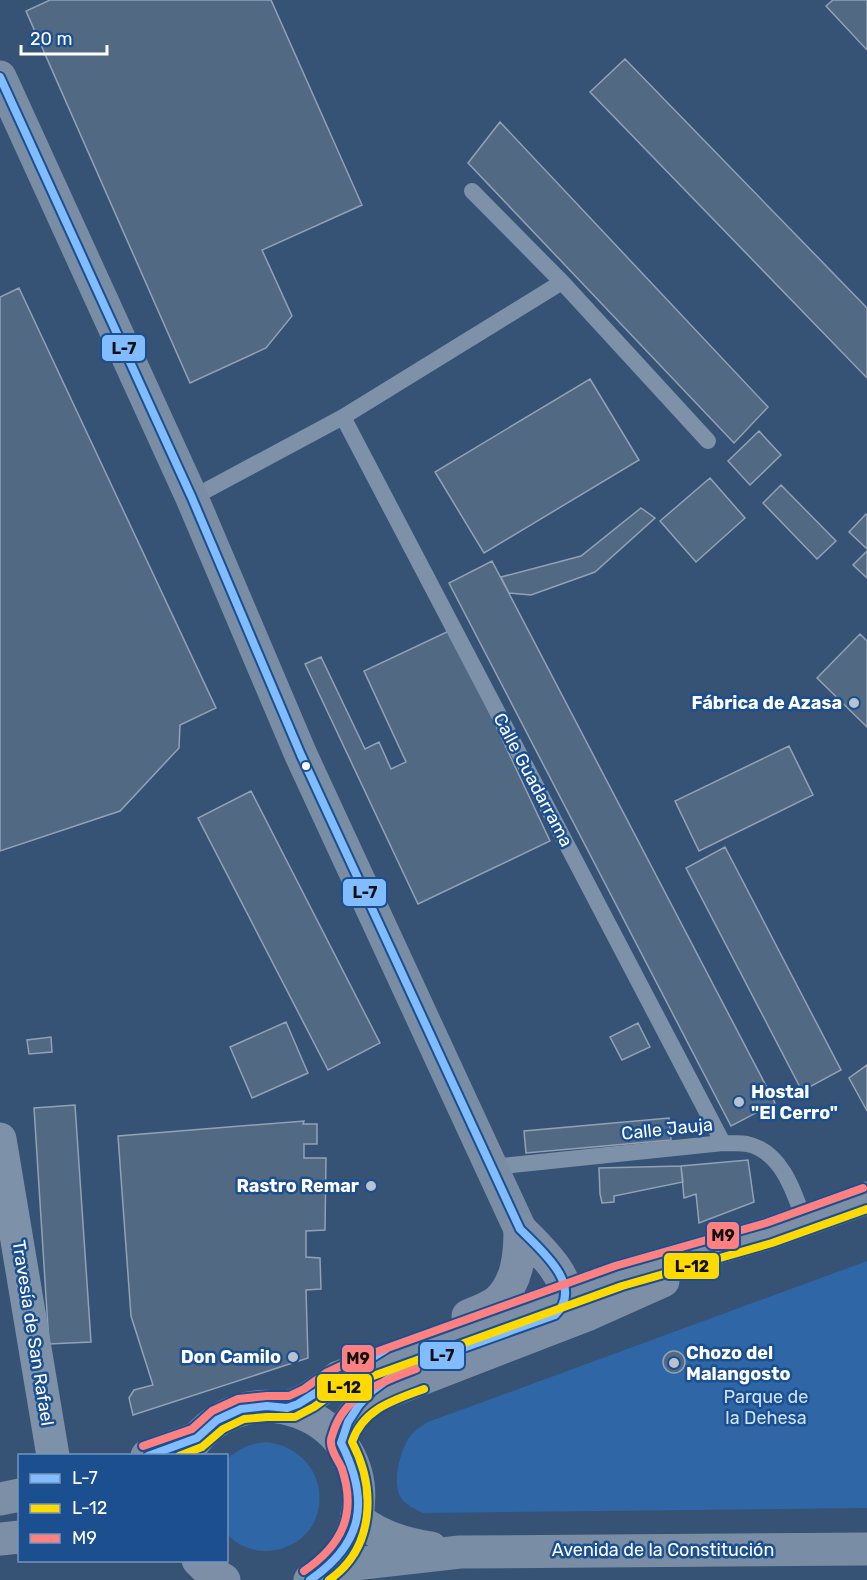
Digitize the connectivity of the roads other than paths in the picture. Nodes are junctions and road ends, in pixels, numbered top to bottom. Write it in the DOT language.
graph roads {
  1 [pos="0,77"];
  2 [pos="472,191"];
  3 [pos="562,282"];
  4 [pos="343,417"];
  5 [pos="708,441"];
  6 [pos="192,498"];
  7 [pos="0,1139"];
  8 [pos="723,1143"];
  9 [pos="492,1167"];
  10 [pos="867,1198"];
  11 [pos="804,1220"];
  12 [pos="520,1228"];
  13 [pos="769,1233"];
  14 [pos="547,1257"];
  15 [pos="618,1276"];
  16 [pos="567,1294"];
  17 [pos="339,1377"];
  18 [pos="287,1408"];
  19 [pos="345,1430"];
  20 [pos="191,1447"];
  21 [pos="53,1454"];
  22 [pos="152,1454"];
  23 [pos="18,1495"];
  24 [pos="0,1499"];
  25 [pos="357,1518"];
  26 [pos="18,1537"];
  27 [pos="0,1539"];
  28 [pos="867,1549"];
  29 [pos="460,1551"];
  30 [pos="200,1562"];
  31 [pos="317,1575"];
  32 [pos="224,1580"];
  1 -- 6 [label="main road"];
  2 -- 3 [label="lane"];
  3 -- 4 [label="lane"];
  3 -- 5 [label="lane"];
  4 -- 6 [label="lane"];
  4 -- 8 [label="lane, Calle Guadarrama"];
  6 -- 9 [label="main road"];
  7 -- 21 [label="street, Travesía de San Rafael"];
  8 -- 9 [label="lane, Calle Jauja"];
  8 -- 11 [label="lane, Calle Jauja"];
  9 -- 12 [label="main road"];
  10 -- 11 [label="main road"];
  11 -- 13 [label="main road"];
  12 -- 14 [label="main road"];
  12 -- 17 [label="main road"];
  13 -- 15 [label="main road"];
  13 -- 19 [label="main road"];
  14 -- 15 [label="main road"];
  14 -- 16 [label="main road"];
  15 -- 16 [label="main road"];
  16 -- 17 [label="main road"];
  16 -- 19 [label="main road"];
  17 -- 18 [label="main road"];
  18 -- 19 [label="main road"];
  18 -- 20 [label="main road"];
  19 -- 25 [label="main road"];
  20 -- 22 [label="main road"];
  23 -- 24 [label="main road"];
  25 -- 29 [label="main road, Avenida de la Constitución"];
  25 -- 31 [label="main road"];
  26 -- 27 [label="main road"];
  28 -- 29 [label="main road, Avenida de la Constitución"];
  29 -- 31 [label="main road, Avenida de la Constitución"];
  30 -- 32 [label="main road"];
}
